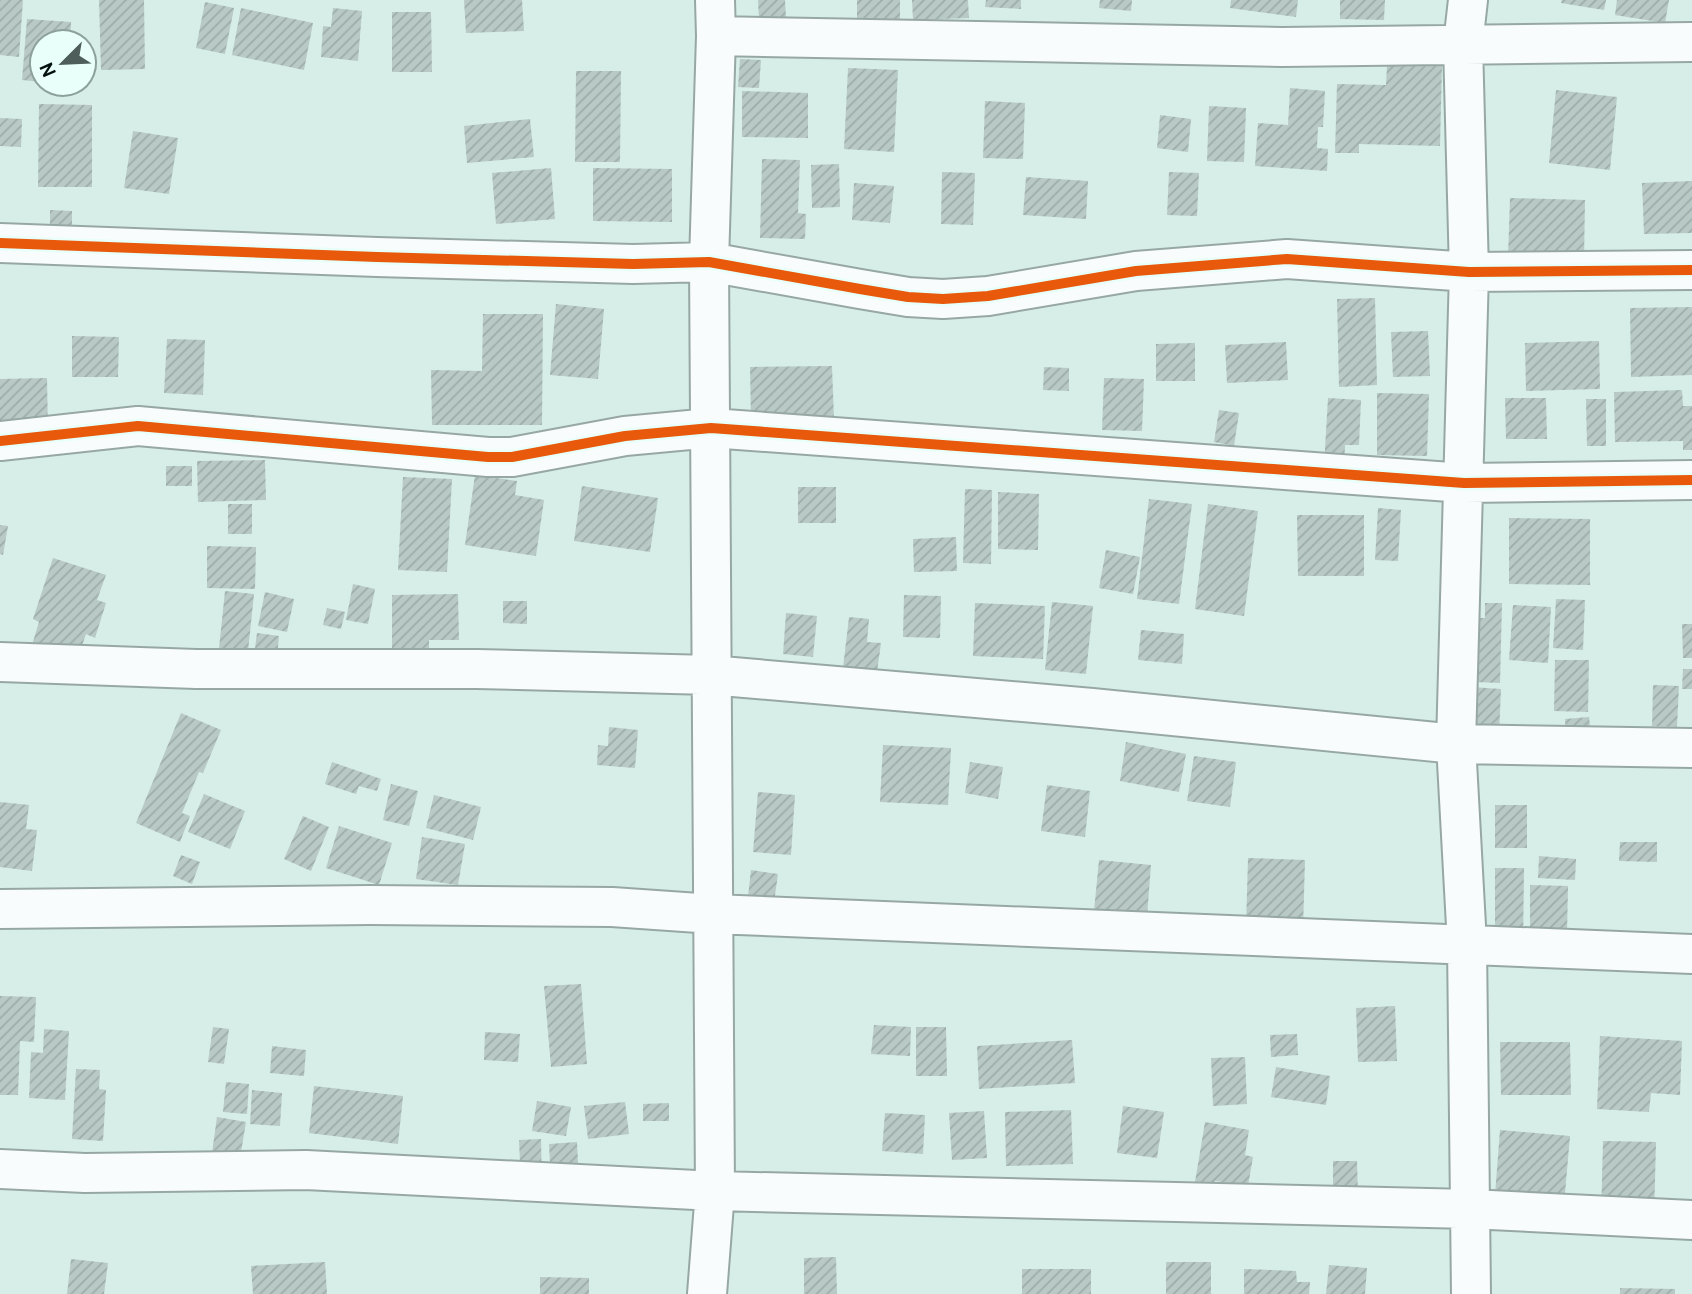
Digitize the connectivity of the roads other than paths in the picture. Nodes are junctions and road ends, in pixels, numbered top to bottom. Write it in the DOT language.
graph roads {
  1 [pos="1468,0"];
  2 [pos="715,18"];
  3 [pos="1692,42"];
  4 [pos="1463,44"];
  5 [pos="0,243"];
  6 [pos="709,262"];
  7 [pos="1692,270"];
  8 [pos="1469,272"];
  9 [pos="711,428"];
  10 [pos="0,442"];
  11 [pos="1692,480"];
  12 [pos="1464,483"];
  13 [pos="0,662"];
  14 [pos="710,675"];
  15 [pos="1456,744"];
  16 [pos="1692,748"];
  17 [pos="0,909"];
  18 [pos="713,914"];
  19 [pos="1467,944"];
  20 [pos="1692,954"];
  21 [pos="0,1169"];
  22 [pos="715,1191"];
  23 [pos="1470,1209"];
  24 [pos="1692,1220"];
  25 [pos="707,1294"];
  26 [pos="1471,1294"];
  1 -- 4 [label="street"];
  2 -- 4 [label="street"];
  2 -- 6 [label="street"];
  3 -- 4 [label="street"];
  4 -- 8 [label="street"];
  5 -- 6 [label="street"];
  6 -- 8 [label="street"];
  6 -- 9 [label="street"];
  7 -- 8 [label="street"];
  8 -- 12 [label="street"];
  9 -- 10 [label="street"];
  9 -- 12 [label="street"];
  9 -- 14 [label="street"];
  11 -- 12 [label="street"];
  12 -- 15 [label="street"];
  13 -- 14 [label="street"];
  14 -- 15 [label="street"];
  14 -- 18 [label="street"];
  15 -- 16 [label="street"];
  15 -- 19 [label="street"];
  17 -- 18 [label="street"];
  18 -- 19 [label="street"];
  18 -- 22 [label="street"];
  19 -- 20 [label="street"];
  19 -- 23 [label="street"];
  21 -- 22 [label="street"];
  22 -- 23 [label="street"];
  22 -- 25 [label="street"];
  23 -- 24 [label="street"];
  23 -- 26 [label="street"];
}
